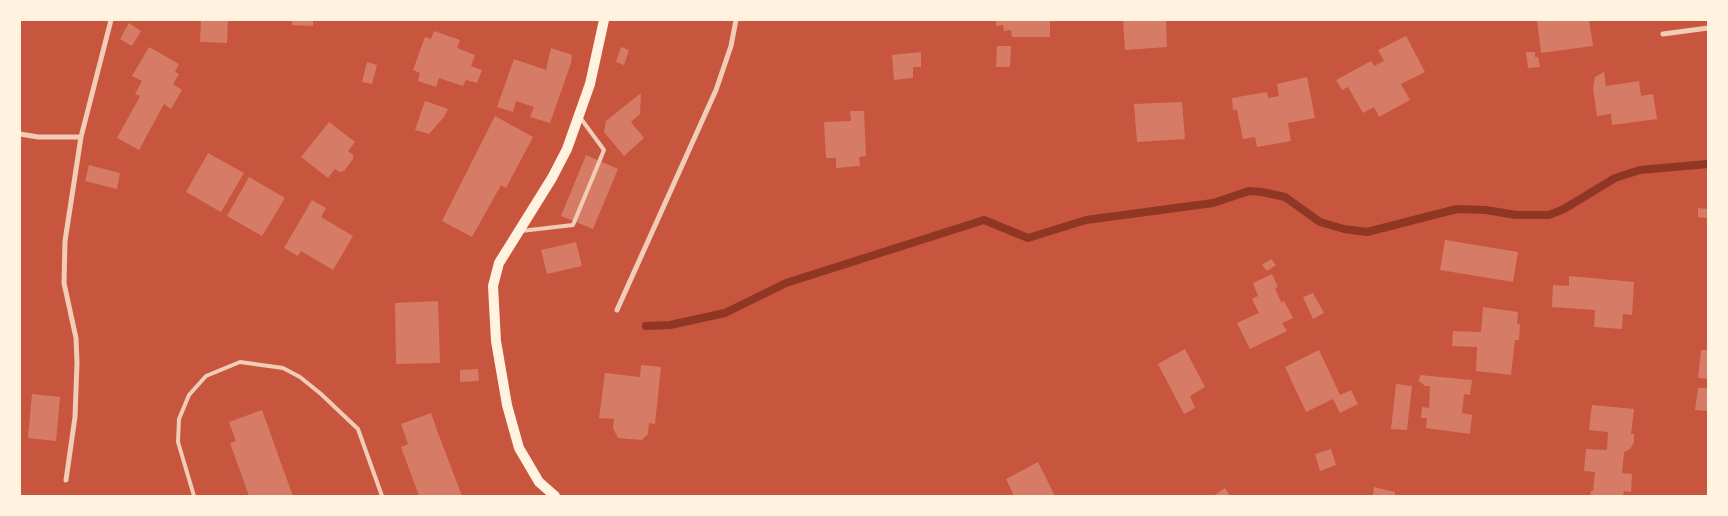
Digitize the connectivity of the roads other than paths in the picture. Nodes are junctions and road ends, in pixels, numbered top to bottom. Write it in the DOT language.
graph roads {
  1 [pos="112,20"];
  2 [pos="736,20"];
  3 [pos="604,23"];
  4 [pos="1708,28"];
  5 [pos="1663,34"];
  6 [pos="579,116"];
  7 [pos="20,134"];
  8 [pos="82,137"];
  9 [pos="519,231"];
  10 [pos="618,310"];
  11 [pos="66,480"];
  12 [pos="194,496"];
  13 [pos="382,496"];
  14 [pos="556,496"];
  1 -- 8 [label="street"];
  2 -- 10 [label="street"];
  3 -- 6 [label="main road"];
  4 -- 5 [label="street"];
  6 -- 9 [label="main road"];
  6 -- 9 [label="lane"];
  7 -- 8 [label="street"];
  8 -- 11 [label="street"];
  9 -- 14 [label="main road"];
  12 -- 13 [label="lane"];
}
